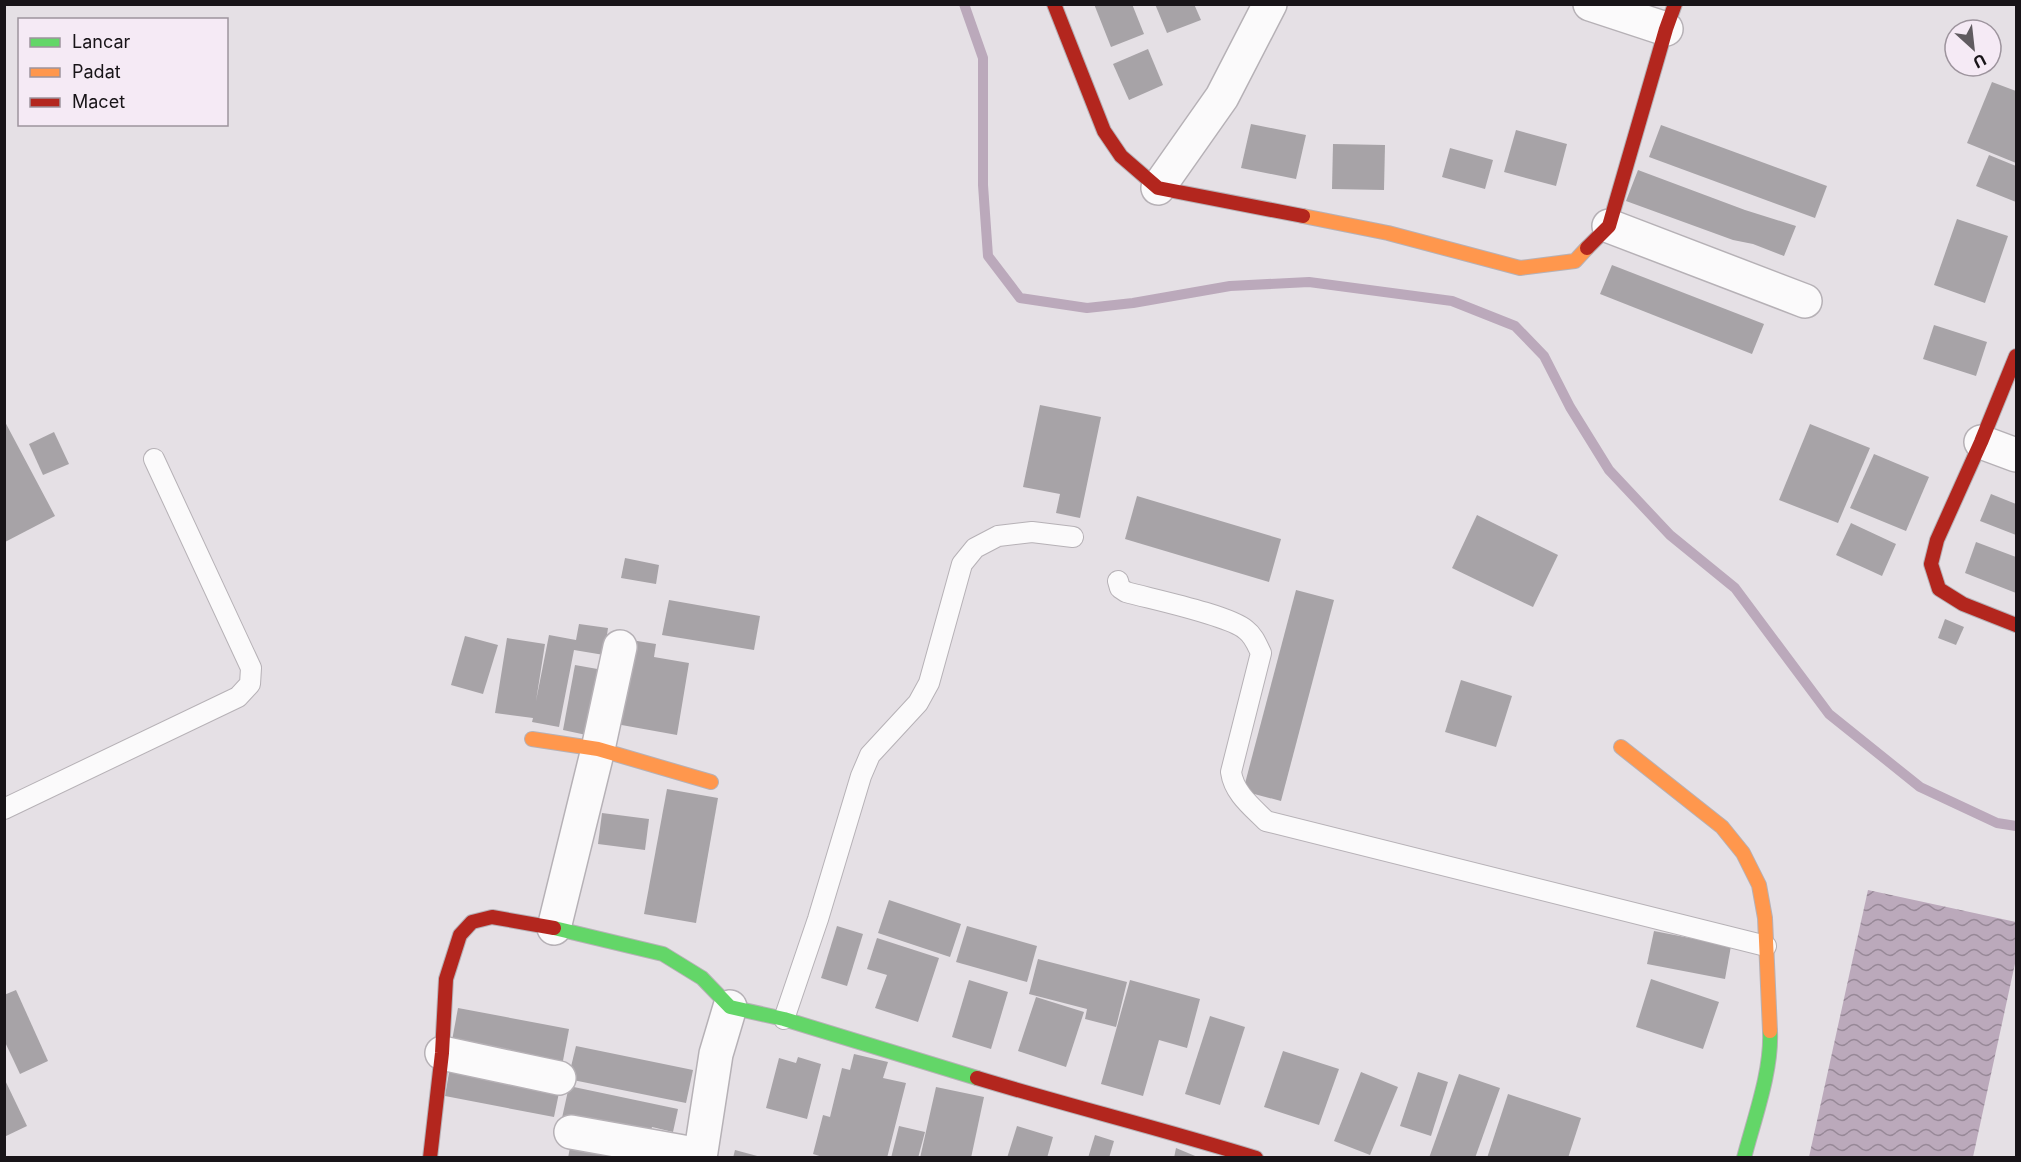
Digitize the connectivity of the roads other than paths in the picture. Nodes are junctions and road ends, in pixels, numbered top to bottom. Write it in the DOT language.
graph roads {
  1 [pos="1054,4"];
  2 [pos="1270,4"];
  3 [pos="1590,4"];
  4 [pos="1670,17"];
  5 [pos="1158,188"];
  6 [pos="1609,226"];
  7 [pos="1805,301"];
  8 [pos="2016,356"];
  9 [pos="1982,442"];
  10 [pos="2016,455"];
  11 [pos="154,459"];
  12 [pos="1073,537"];
  13 [pos="1118,580"];
  14 [pos="2016,626"];
  15 [pos="620,647"];
  16 [pos="532,739"];
  17 [pos="1621,747"];
  18 [pos="598,749"];
  19 [pos="711,782"];
  20 [pos="4,809"];
  21 [pos="554,928"];
  22 [pos="1766,946"];
  23 [pos="730,1007"];
  24 [pos="784,1020"];
  25 [pos="442,1053"];
  26 [pos="559,1078"];
  27 [pos="571,1132"];
  28 [pos="700,1156"];
  29 [pos="430,1158"];
  30 [pos="1256,1158"];
  31 [pos="1744,1158"];
  1 -- 5 [label="street"];
  2 -- 5 [label="street"];
  3 -- 4 [label="street"];
  4 -- 6 [label="street"];
  5 -- 6 [label="street"];
  6 -- 7 [label="street"];
  8 -- 9 [label="street"];
  9 -- 10 [label="street"];
  9 -- 14 [label="street"];
  11 -- 20 [label="lane"];
  12 -- 24 [label="lane"];
  13 -- 22 [label="lane"];
  15 -- 18 [label="street"];
  16 -- 18 [label="street"];
  17 -- 22 [label="street"];
  18 -- 19 [label="street"];
  18 -- 21 [label="street"];
  21 -- 23 [label="street"];
  21 -- 25 [label="street"];
  22 -- 31 [label="street"];
  23 -- 24 [label="street"];
  23 -- 28 [label="street"];
  24 -- 30 [label="street"];
  25 -- 26 [label="street"];
  25 -- 29 [label="street"];
  27 -- 28 [label="street"];
}
